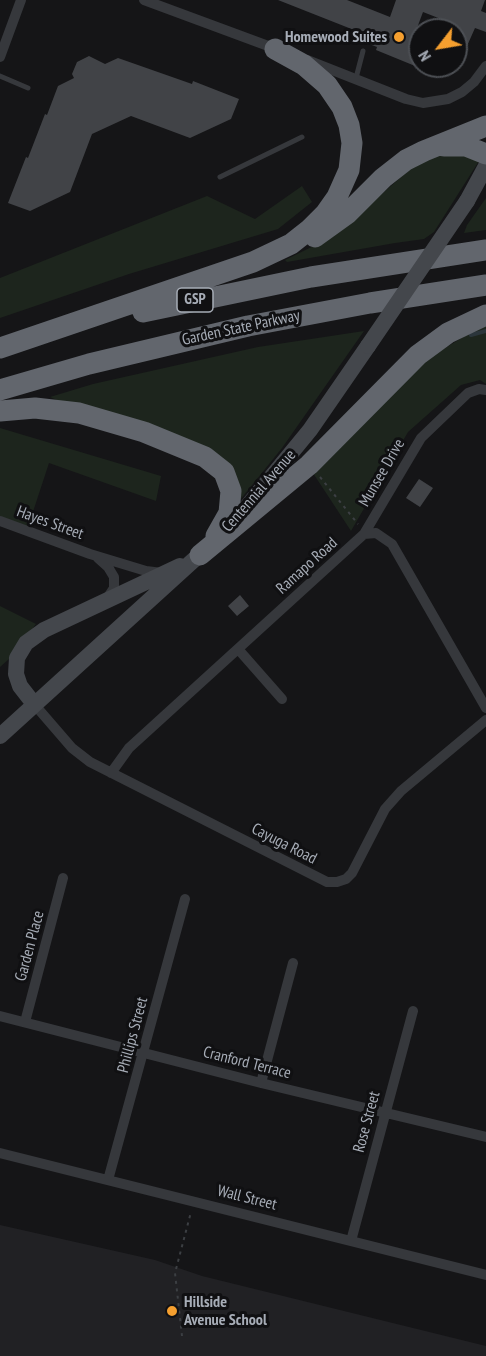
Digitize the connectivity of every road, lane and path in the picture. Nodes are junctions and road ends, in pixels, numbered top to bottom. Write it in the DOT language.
graph roads {
  1 [pos="21,0"];
  2 [pos="144,0"];
  3 [pos="275,49"];
  4 [pos="363,51"];
  5 [pos="0,57"];
  6 [pos="486,66"];
  7 [pos="0,76"];
  8 [pos="356,78"];
  9 [pos="28,88"];
  10 [pos="486,126"];
  11 [pos="303,137"];
  12 [pos="424,151"];
  13 [pos="486,154"];
  14 [pos="486,165"];
  15 [pos="220,177"];
  16 [pos="486,180"];
  17 [pos="467,201"];
  18 [pos="486,250"];
  19 [pos="253,262"];
  20 [pos="486,285"];
  21 [pos="486,315"];
  22 [pos="0,349"];
  23 [pos="0,390"];
  24 [pos="486,390"];
  25 [pos="0,411"];
  26 [pos="316,473"];
  27 [pos="0,521"];
  28 [pos="364,534"];
  29 [pos="90,554"];
  30 [pos="200,555"];
  31 [pos="167,573"];
  32 [pos="103,603"];
  33 [pos="238,649"];
  34 [pos="282,699"];
  35 [pos="34,704"];
  36 [pos="486,708"];
  37 [pos="486,720"];
  38 [pos="0,736"];
  39 [pos="111,773"];
  40 [pos="63,878"];
  41 [pos="185,898"];
  42 [pos="294,963"];
  43 [pos="413,1011"];
  44 [pos="0,1016"];
  45 [pos="25,1022"];
  46 [pos="144,1052"];
  47 [pos="261,1083"];
  48 [pos="385,1112"];
  49 [pos="486,1137"];
  50 [pos="0,1153"];
  51 [pos="108,1180"];
  52 [pos="194,1200"];
  53 [pos="351,1241"];
  54 [pos="486,1275"];
  55 [pos="182,1336"];
  1 -- 5 [label="street"];
  2 -- 3 [label="street"];
  3 -- 8 [label="street"];
  3 -- 19 [label="highway"];
  4 -- 8 [label="lane"];
  6 -- 8 [label="street"];
  7 -- 9 [label="lane"];
  10 -- 12 [label="highway"];
  11 -- 15 [label="lane"];
  12 -- 13 [label="highway"];
  12 -- 19 [label="highway"];
  14 -- 17 [label="main road, Centennial Avenue"];
  16 -- 17 [label="main road, Centennial Avenue"];
  17 -- 30 [label="main road, Centennial Avenue, bridge"];
  18 -- 22 [label="highway, GSP"];
  19 -- 22 [label="highway"];
  20 -- 23 [label="highway, Garden State Parkway / GSP"];
  21 -- 30 [label="highway"];
  24 -- 28 [label="street, Munsee Drive"];
  25 -- 30 [label="highway"];
  26 -- 28 [label="path"];
  27 -- 29 [label="street, Hayes Street"];
  28 -- 33 [label="street, Ramapo Road"];
  28 -- 36 [label="street"];
  29 -- 31 [label="street, Hayes Street"];
  29 -- 32 [label="street, Hayes Street"];
  30 -- 31 [label="main road"];
  30 -- 35 [label="main road, Centennial Avenue"];
  31 -- 32 [label="main road"];
  32 -- 35 [label="main road"];
  33 -- 34 [label="street"];
  33 -- 39 [label="street, Ramapo Road"];
  35 -- 38 [label="main road, Centennial Avenue"];
  35 -- 39 [label="street, Cayuga Road"];
  37 -- 39 [label="street, Cayuga Road"];
  40 -- 45 [label="street, Garden Place"];
  41 -- 46 [label="street, Phillips Street"];
  42 -- 47 [label="street"];
  43 -- 48 [label="street, Rose Street"];
  44 -- 45 [label="street, Cranford Terrace"];
  45 -- 46 [label="street, Cranford Terrace"];
  46 -- 47 [label="street, Cranford Terrace"];
  46 -- 51 [label="street, Phillips Street"];
  47 -- 48 [label="street, Cranford Terrace"];
  48 -- 49 [label="street, Cranford Terrace"];
  48 -- 53 [label="street, Rose Street"];
  50 -- 51 [label="street, Wall Street"];
  51 -- 52 [label="street, Wall Street"];
  52 -- 53 [label="street, Wall Street"];
  52 -- 55 [label="path"];
  53 -- 54 [label="street, Wall Street"];
}
